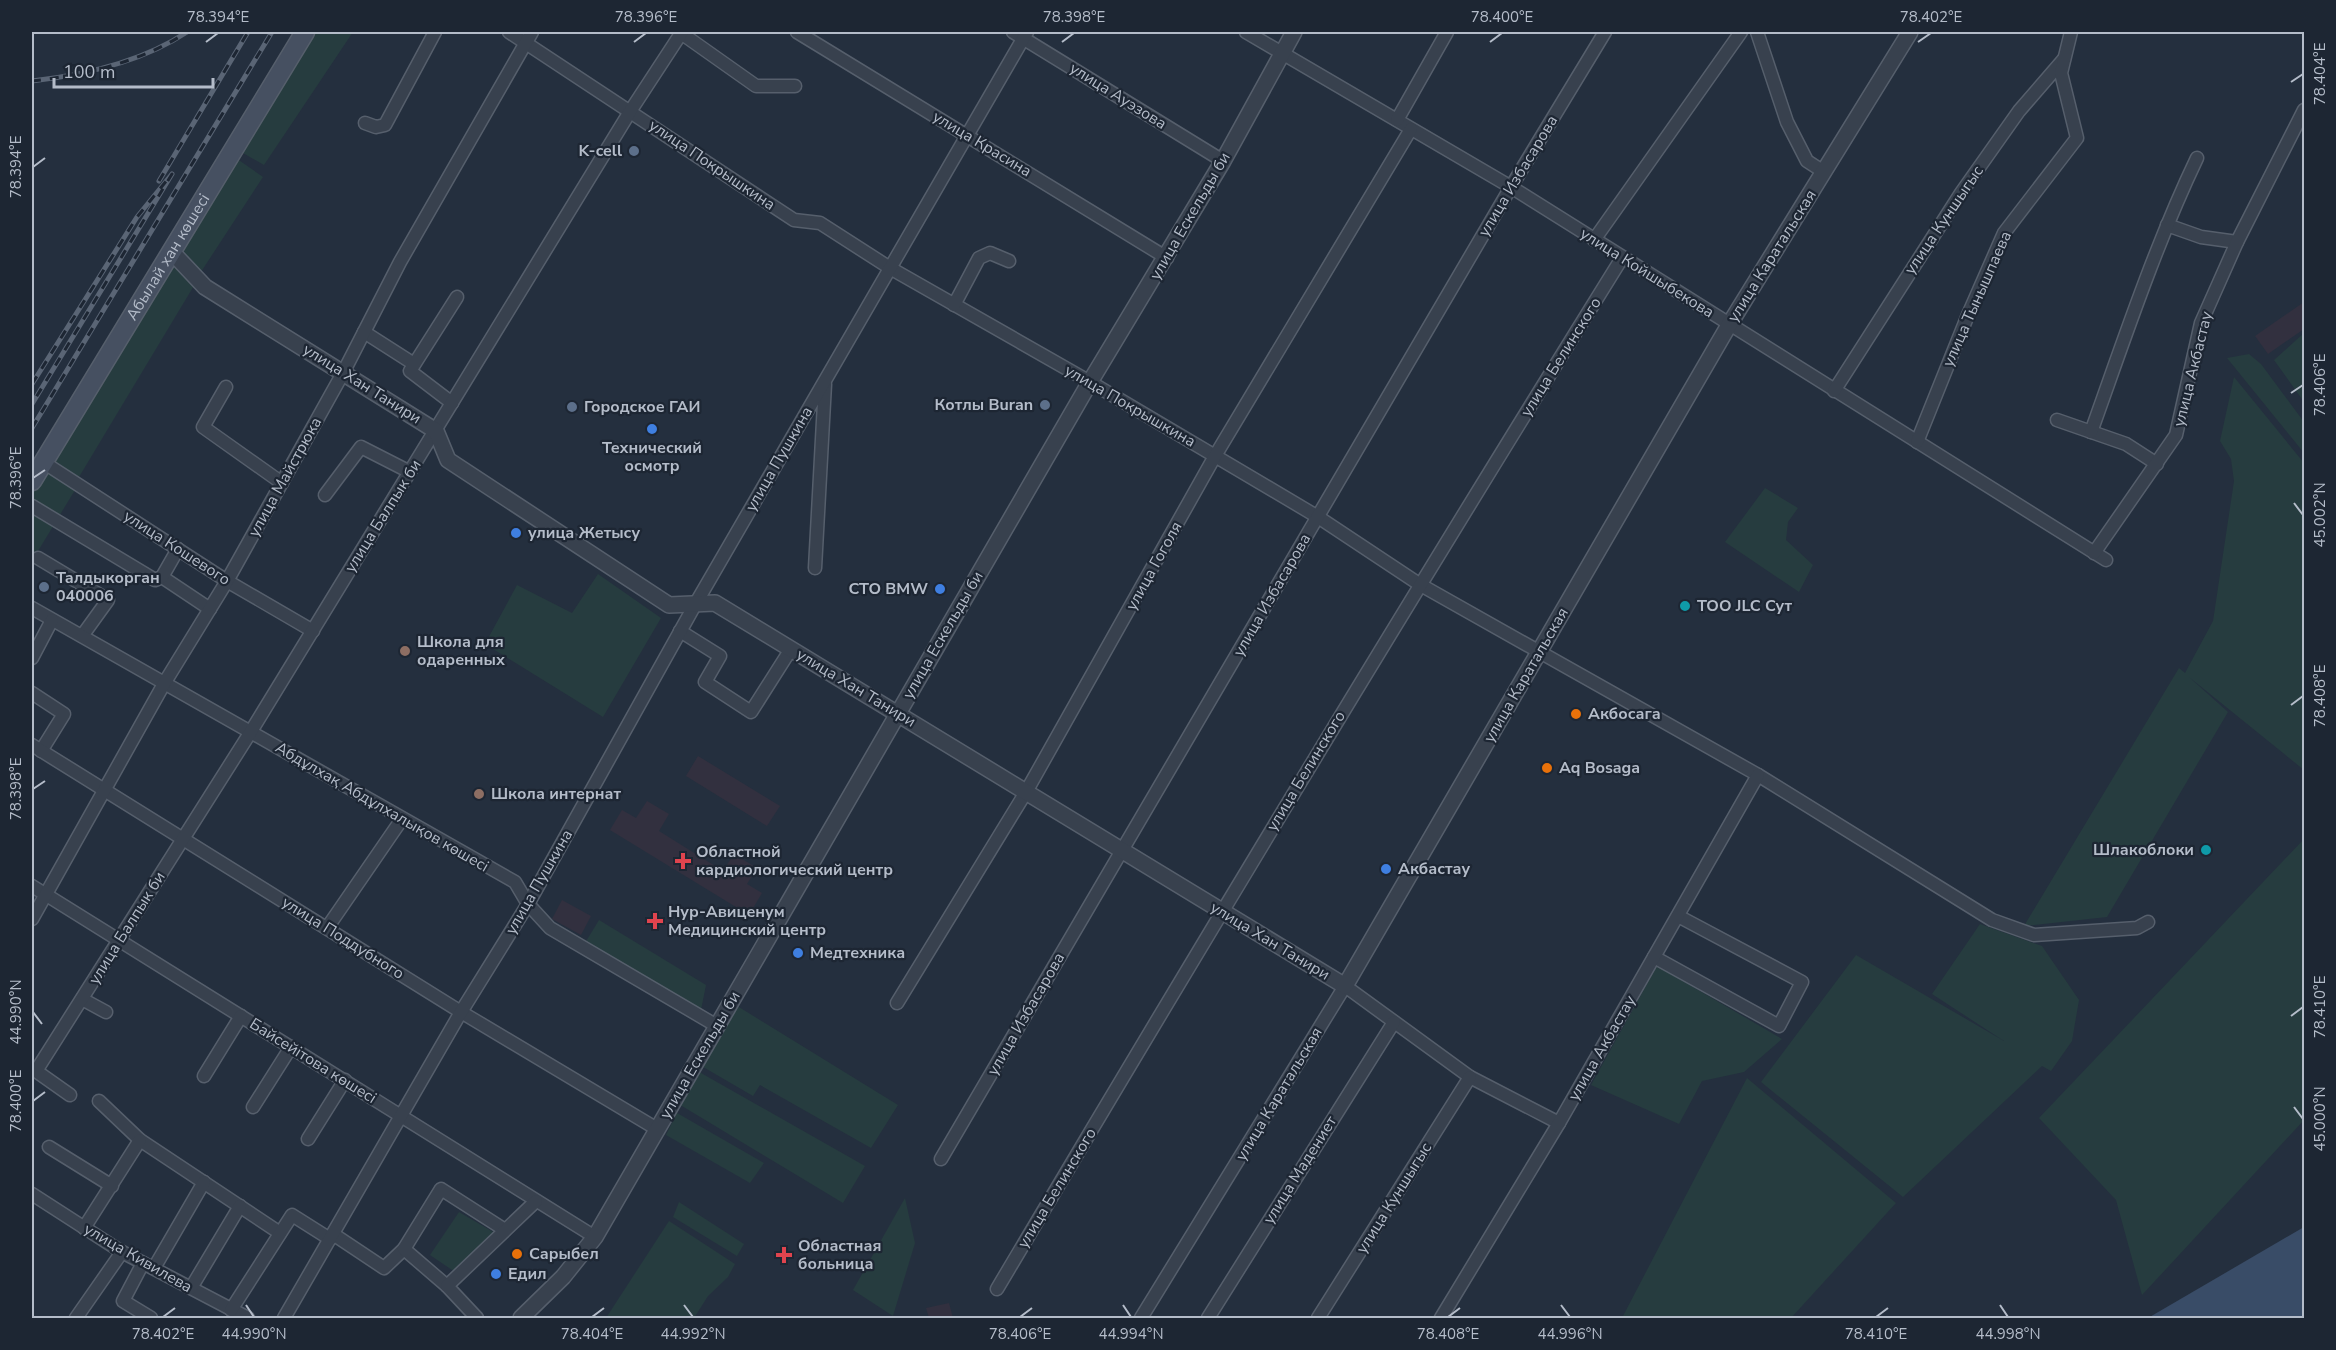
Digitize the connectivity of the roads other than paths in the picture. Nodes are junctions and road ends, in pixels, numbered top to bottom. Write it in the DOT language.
graph roads {
  1 [pos="305,32"];
  2 [pos="435,32"];
  3 [pos="509,32"];
  4 [pos="682,32"];
  5 [pos="797,32"];
  6 [pos="1246,32"];
  7 [pos="1293,32"];
  8 [pos="1447,32"];
  9 [pos="1605,32"];
  10 [pos="1741,32"];
  11 [pos="1757,32"];
  12 [pos="1910,32"];
  13 [pos="2071,32"];
  14 [pos="1021,34"];
  15 [pos="529,37"];
  16 [pos="1281,53"];
  17 [pos="2065,57"];
  18 [pos="795,86"];
  19 [pos="631,110"];
  20 [pos="2304,110"];
  21 [pos="1397,120"];
  22 [pos="365,123"];
  23 [pos="1411,129"];
  24 [pos="968,136"];
  25 [pos="2197,158"];
  26 [pos="1223,161"];
  27 [pos="1824,172"];
  28 [pos="1511,187"];
  29 [pos="2167,225"];
  30 [pos="1594,240"];
  31 [pos="2237,242"];
  32 [pos="171,251"];
  33 [pos="1167,258"];
  34 [pos="1622,258"];
  35 [pos="1010,261"];
  36 [pos="890,268"];
  37 [pos="457,297"];
  38 [pos="954,304"];
  39 [pos="1730,325"];
  40 [pos="364,332"];
  41 [pos="414,364"];
  42 [pos="343,373"];
  43 [pos="825,380"];
  44 [pos="1090,382"];
  45 [pos="226,387"];
  46 [pos="1834,391"];
  47 [pos="452,403"];
  48 [pos="2057,420"];
  49 [pos="436,430"];
  50 [pos="2091,432"];
  51 [pos="1917,442"];
  52 [pos="1215,456"];
  53 [pos="43,462"];
  54 [pos="2157,464"];
  55 [pos="410,472"];
  56 [pos="32,481"];
  57 [pos="282,483"];
  58 [pos="325,495"];
  59 [pos="32,506"];
  60 [pos="1318,517"];
  61 [pos="178,549"];
  62 [pos="2100,556"];
  63 [pos="39,558"];
  64 [pos="815,568"];
  65 [pos="162,577"];
  66 [pos="227,581"];
  67 [pos="1419,584"];
  68 [pos="696,603"];
  69 [pos="32,608"];
  70 [pos="210,609"];
  71 [pos="52,620"];
  72 [pos="313,631"];
  73 [pos="680,631"];
  74 [pos="82,636"];
  75 [pos="791,649"];
  76 [pos="1539,652"];
  77 [pos="32,658"];
  78 [pos="165,682"];
  79 [pos="32,693"];
  80 [pos="898,713"];
  81 [pos="250,733"];
  82 [pos="36,748"];
  83 [pos="1758,775"];
  84 [pos="104,790"];
  85 [pos="1026,792"];
  86 [pos="402,819"];
  87 [pos="183,839"];
  88 [pos="1122,851"];
  89 [pos="32,886"];
  90 [pos="45,894"];
  91 [pos="528,904"];
  92 [pos="1221,911"];
  93 [pos="1678,916"];
  94 [pos="32,919"];
  95 [pos="2148,922"];
  96 [pos="327,928"];
  97 [pos="119,941"];
  98 [pos="1654,957"];
  99 [pos="1345,986"];
  100 [pos="82,999"];
  101 [pos="897,1003"];
  102 [pos="461,1011"];
  103 [pos="106,1012"];
  104 [pos="241,1016"];
  105 [pos="1394,1022"];
  106 [pos="717,1026"];
  107 [pos="291,1047"];
  108 [pos="204,1076"];
  109 [pos="1470,1077"];
  110 [pos="345,1080"];
  111 [pos="70,1095"];
  112 [pos="118,1100"];
  113 [pos="99,1101"];
  114 [pos="253,1107"];
  115 [pos="110,1111"];
  116 [pos="402,1116"];
  117 [pos="1559,1124"];
  118 [pos="657,1129"];
  119 [pos="308,1138"];
  120 [pos="140,1140"];
  121 [pos="49,1147"];
  122 [pos="941,1159"];
  123 [pos="204,1182"];
  124 [pos="112,1186"];
  125 [pos="32,1194"];
  126 [pos="536,1201"];
  127 [pos="240,1206"];
  128 [pos="84,1228"];
  129 [pos="505,1230"];
  130 [pos="280,1233"];
  131 [pos="332,1236"];
  132 [pos="594,1237"];
  133 [pos="404,1249"];
  134 [pos="122,1252"];
  135 [pos="149,1266"];
  136 [pos="447,1286"];
  137 [pos="191,1288"];
  138 [pos="997,1289"];
  139 [pos="231,1310"];
  140 [pos="76,1318"];
  141 [pos="151,1318"];
  142 [pos="248,1318"];
  143 [pos="284,1318"];
  144 [pos="477,1318"];
  145 [pos="521,1318"];
  146 [pos="1141,1318"];
  147 [pos="1208,1318"];
  148 [pos="1318,1318"];
  149 [pos="1441,1318"];
  1 -- 32 [label="main road, Абылай хан көшесі"];
  2 -- 22 [label="street"];
  3 -- 15 [label="street, улица Покрышкина"];
  4 -- 18 [label="street"];
  4 -- 19 [label="street, улица Балпык би"];
  5 -- 24 [label="street, улица Красина"];
  6 -- 16 [label="street, улица Койшыбекова"];
  7 -- 16 [label="street, улица Ескельды би"];
  8 -- 21 [label="street"];
  9 -- 28 [label="street, улица Избасарова"];
  10 -- 30 [label="street"];
  11 -- 27 [label="street"];
  12 -- 27 [label="street, улица Каратальская"];
  13 -- 17 [label="street, улица Тынышпаева"];
  14 -- 24 [label="street, улица Пушкина"];
  14 -- 26 [label="street, улица Ауэзова"];
  15 -- 19 [label="street, улица Покрышкина"];
  15 -- 40 [label="street, улица Майстрюка"];
  16 -- 21 [label="street, улица Койшыбекова"];
  16 -- 26 [label="street, улица Ескельды би"];
  17 -- 46 [label="street, улица Куншыгыс"];
  17 -- 51 [label="street, улица Тынышпаева"];
  19 -- 36 [label="street, улица Покрышкина"];
  19 -- 47 [label="street, улица Балпык би"];
  20 -- 31 [label="street, улица Акбастау"];
  21 -- 23 [label="street, улица Койшыбекова"];
  23 -- 28 [label="street, улица Койшыбекова"];
  23 -- 52 [label="street, улица Гоголя"];
  24 -- 33 [label="street, улица Красина"];
  24 -- 36 [label="street, улица Пушкина"];
  25 -- 29 [label="street"];
  26 -- 33 [label="street, улица Ескельды би"];
  27 -- 39 [label="street, улица Каратальская"];
  28 -- 30 [label="street, улица Койшыбекова"];
  28 -- 60 [label="street, улица Избасарова"];
  29 -- 31 [label="street"];
  29 -- 50 [label="street"];
  30 -- 34 [label="street, улица Койшыбекова"];
  31 -- 54 [label="street, улица Акбастау"];
  32 -- 42 [label="street, улица Хан Танири"];
  32 -- 53 [label="main road, Абылай хан көшесі"];
  33 -- 44 [label="street, улица Ескельды би"];
  34 -- 39 [label="street, улица Койшыбекова"];
  34 -- 67 [label="street, улица Белинского"];
  35 -- 38 [label="street"];
  36 -- 38 [label="street, улица Покрышкина"];
  36 -- 43 [label="street, улица Пушкина"];
  37 -- 41 [label="street"];
  38 -- 44 [label="street, улица Покрышкина"];
  39 -- 46 [label="street, улица Койшыбекова"];
  39 -- 76 [label="street, улица Каратальская"];
  40 -- 41 [label="street"];
  40 -- 42 [label="street, улица Майстрюка"];
  41 -- 47 [label="street"];
  42 -- 49 [label="street, улица Хан Танири"];
  42 -- 57 [label="street, улица Майстрюка"];
  43 -- 64 [label="street, улица Пушкина"];
  43 -- 68 [label="street, улица Пушкина"];
  44 -- 52 [label="street, улица Покрышкина"];
  44 -- 80 [label="street, улица Ескельды би"];
  45 -- 57 [label="street"];
  46 -- 51 [label="street, улица Койшыбекова"];
  47 -- 49 [label="street, улица Балпык би"];
  48 -- 50 [label="street"];
  49 -- 55 [label="street, улица Балпык би"];
  49 -- 68 [label="street, улица Хан Танири"];
  50 -- 54 [label="street"];
  51 -- 62 [label="street, улица Койшыбекова"];
  52 -- 60 [label="street, улица Покрышкина"];
  52 -- 85 [label="street, улица Гоголя"];
  53 -- 56 [label="main road, Абылай хан көшесі"];
  53 -- 61 [label="street, улица Кошевого"];
  54 -- 62 [label="street, улица Акбастау"];
  55 -- 58 [label="street"];
  55 -- 72 [label="street, улица Балпык би"];
  57 -- 66 [label="street, улица Майстрюка"];
  59 -- 65 [label="street"];
  60 -- 67 [label="street, улица Покрышкина"];
  60 -- 88 [label="street, улица Избасарова"];
  61 -- 65 [label="street"];
  61 -- 66 [label="street, улица Кошевого"];
  63 -- 74 [label="street"];
  65 -- 70 [label="street"];
  66 -- 70 [label="street, улица Майстрюка"];
  66 -- 72 [label="street, улица Кошевого"];
  67 -- 76 [label="street, улица Покрышкина"];
  67 -- 92 [label="street, улица Белинского"];
  68 -- 73 [label="street, улица Пушкина"];
  68 -- 75 [label="street, улица Хан Танири"];
  69 -- 71 [label="street, Абдұлхақ Абдұлхалықов көшесі"];
  70 -- 78 [label="street, улица Майстрюка"];
  71 -- 74 [label="street, Абдұлхақ Абдұлхалықов көшесі"];
  71 -- 77 [label="street"];
  72 -- 81 [label="street, улица Балпык би"];
  73 -- 75 [label="street"];
  73 -- 91 [label="street, улица Пушкина"];
  74 -- 78 [label="street, Абдұлхақ Абдұлхалықов көшесі"];
  75 -- 80 [label="street, улица Хан Танири"];
  76 -- 83 [label="street, улица Покрышкина"];
  76 -- 99 [label="street, улица Каратальская"];
  78 -- 81 [label="street, Абдұлхақ Абдұлхалықов көшесі"];
  78 -- 84 [label="street, улица Майстрюка"];
  79 -- 82 [label="street"];
  80 -- 85 [label="street, улица Хан Танири"];
  80 -- 106 [label="street, улица Ескельды би"];
  81 -- 86 [label="street, Абдұлхақ Абдұлхалықов көшесі"];
  81 -- 87 [label="street, улица Балпык би"];
  82 -- 84 [label="street, улица Поддубного"];
  83 -- 93 [label="street, улица Акбастау"];
  83 -- 95 [label="street, улица Покрышкина"];
  84 -- 87 [label="street, улица Поддубного"];
  84 -- 90 [label="street, улица Майстрюка"];
  85 -- 88 [label="street, улица Хан Танири"];
  85 -- 101 [label="street, улица Гоголя"];
  86 -- 91 [label="street, Абдұлхақ Абдұлхалықов көшесі"];
  86 -- 96 [label="street"];
  87 -- 96 [label="street, улица Поддубного"];
  87 -- 97 [label="street, улица Балпык би"];
  88 -- 92 [label="street, улица Хан Танири"];
  88 -- 122 [label="street, улица Избасарова"];
  89 -- 90 [label="street, Байсейітова көшесі"];
  90 -- 94 [label="street, улица Майстрюка"];
  90 -- 97 [label="street, Байсейітова көшесі"];
  91 -- 102 [label="street, улица Пушкина"];
  91 -- 106 [label="street, Абдұлхақ Абдұлхалықов көшесі"];
  92 -- 99 [label="street, улица Хан Танири"];
  92 -- 138 [label="street, улица Белинского"];
  93 -- 98 [label="street, улица Акбастау"];
  93 -- 98 [label="street"];
  96 -- 102 [label="street, улица Поддубного"];
  97 -- 100 [label="street, улица Балпык би"];
  97 -- 104 [label="street, Байсейітова көшесі"];
  98 -- 117 [label="street, улица Акбастау"];
  99 -- 105 [label="street, улица Хан Танири"];
  99 -- 146 [label="street, улица Каратальская"];
  100 -- 103 [label="street, улица Балпык би"];
  100 -- 111 [label="street, улица Балпык би"];
  102 -- 116 [label="street, улица Пушкина"];
  102 -- 118 [label="street, улица Поддубного"];
  104 -- 107 [label="street, Байсейітова көшесі"];
  104 -- 108 [label="street"];
  105 -- 109 [label="street, улица Хан Танири"];
  105 -- 147 [label="street, улица Мадениет"];
  106 -- 118 [label="street, улица Ескельды би"];
  107 -- 110 [label="street, Байсейітова көшесі"];
  107 -- 114 [label="street"];
  109 -- 117 [label="street, улица Хан Танири"];
  109 -- 148 [label="street, улица Куншыгыс"];
  110 -- 116 [label="street, Байсейітова көшесі"];
  110 -- 119 [label="street"];
  112 -- 115 [label="street"];
  113 -- 115 [label="street"];
  115 -- 120 [label="street"];
  116 -- 126 [label="street, Байсейітова көшесі"];
  116 -- 131 [label="street, улица Пушкина"];
  117 -- 149 [label="street, улица Акбастау"];
  118 -- 132 [label="street, улица Ескельды би"];
  120 -- 123 [label="street"];
  120 -- 124 [label="street"];
  121 -- 124 [label="street"];
  123 -- 127 [label="street"];
  123 -- 135 [label="street"];
  124 -- 128 [label="street"];
  125 -- 128 [label="street, улица Кивилева"];
  126 -- 129 [label="street"];
  126 -- 132 [label="street, Байсейітова көшесі"];
  127 -- 130 [label="street"];
  127 -- 137 [label="street"];
  128 -- 134 [label="street, улица Кивилева"];
  129 -- 133 [label="street"];
  129 -- 136 [label="street"];
  130 -- 131 [label="street"];
  130 -- 139 [label="street"];
  131 -- 133 [label="street"];
  131 -- 143 [label="street, улица Пушкина"];
  132 -- 145 [label="street, улица Ескельды би"];
  133 -- 136 [label="street"];
  134 -- 135 [label="street, улица Кивилева"];
  134 -- 140 [label="street"];
  135 -- 137 [label="street, улица Кивилева"];
  135 -- 141 [label="street"];
  136 -- 144 [label="street"];
  137 -- 139 [label="street, улица Кивилева"];
  139 -- 142 [label="street, улица Кивилева"];
}
